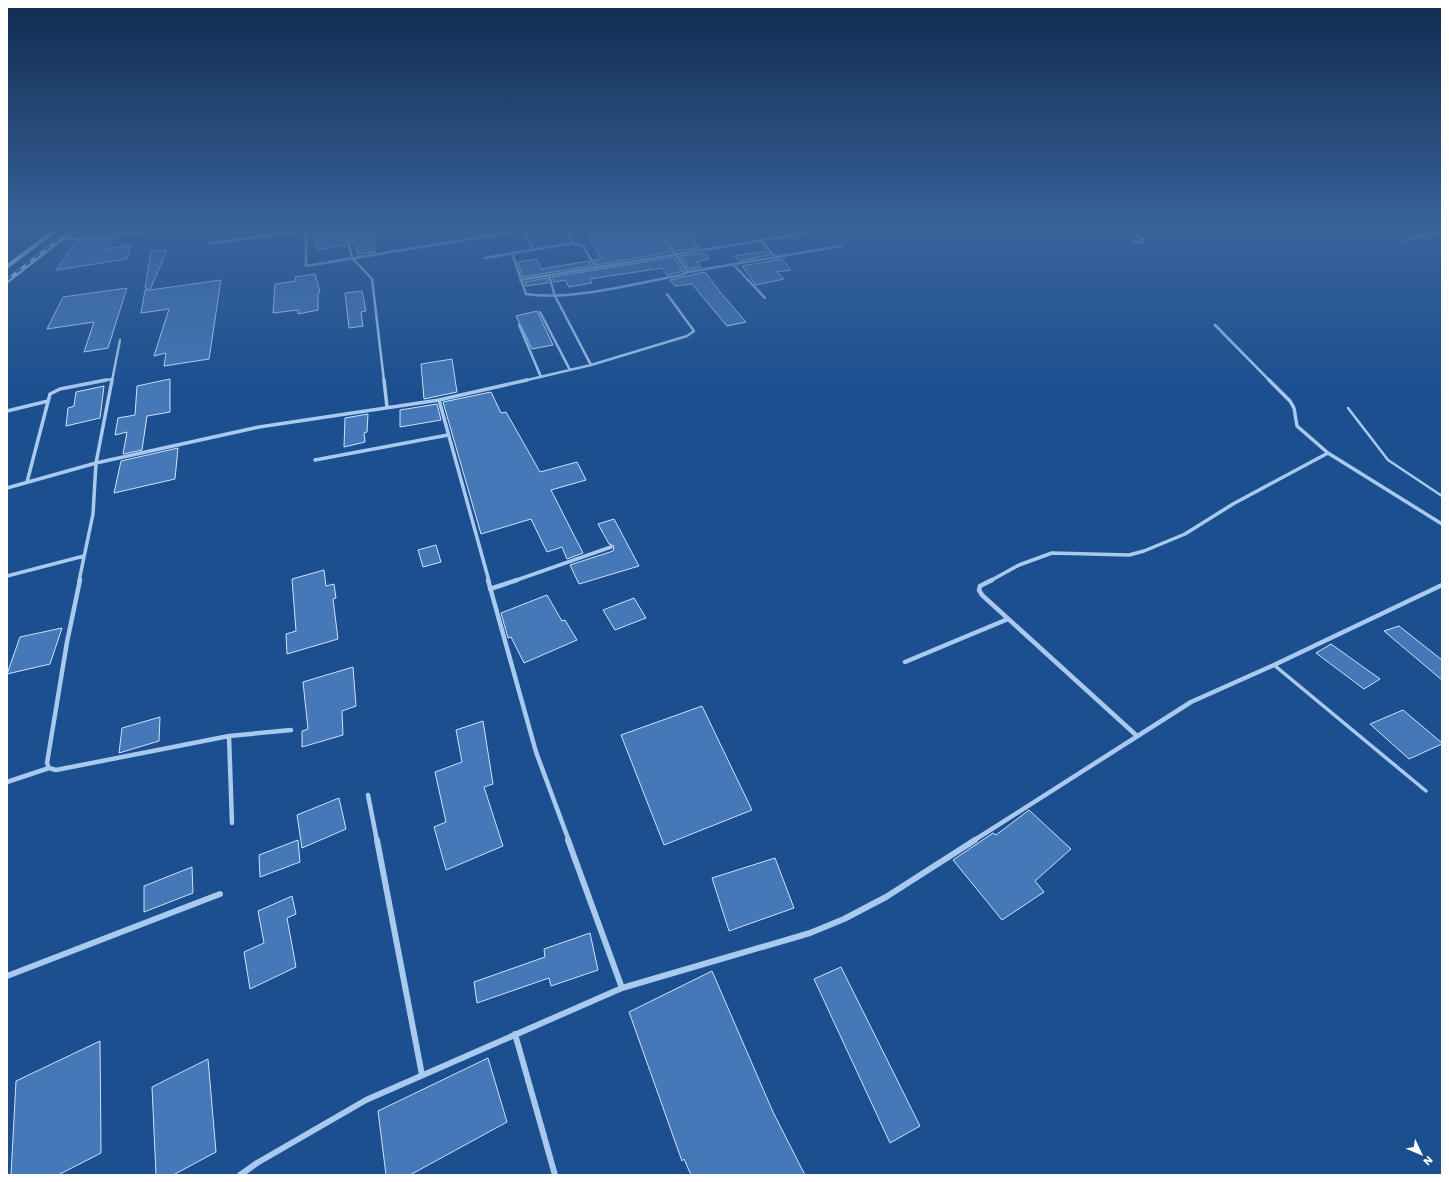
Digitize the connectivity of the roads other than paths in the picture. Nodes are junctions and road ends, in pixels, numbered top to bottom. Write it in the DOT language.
graph roads {
  1 [pos="373,283"];
  2 [pos="521,283"];
  3 [pos="551,283"];
  4 [pos="632,283"];
  5 [pos="751,283"];
  6 [pos="667,294"];
  7 [pos="554,296"];
  8 [pos="764,298"];
  9 [pos="540,312"];
  10 [pos="518,325"];
  11 [pos="1215,325"];
  12 [pos="120,340"];
  13 [pos="591,365"];
  14 [pos="570,370"];
  15 [pos="541,377"];
  16 [pos="112,379"];
  17 [pos="439,400"];
  18 [pos="48,401"];
  19 [pos="388,407"];
  20 [pos="1348,408"];
  21 [pos="7,411"];
  22 [pos="448,435"];
  23 [pos="1328,453"];
  24 [pos="315,460"];
  25 [pos="96,463"];
  26 [pos="28,482"];
  27 [pos="7,488"];
  28 [pos="1442,496"];
  29 [pos="1442,524"];
  30 [pos="612,547"];
  31 [pos="84,556"];
  32 [pos="7,576"];
  33 [pos="1442,585"];
  34 [pos="490,589"];
  35 [pos="1008,619"];
  36 [pos="905,662"];
  37 [pos="1274,665"];
  38 [pos="291,730"];
  39 [pos="1136,735"];
  40 [pos="229,736"];
  41 [pos="49,768"];
  42 [pos="7,782"];
  43 [pos="1426,791"];
  44 [pos="368,795"];
  45 [pos="232,822"];
  46 [pos="220,894"];
  47 [pos="7,976"];
  48 [pos="622,988"];
  49 [pos="515,1034"];
  50 [pos="422,1075"];
  51 [pos="240,1175"];
  52 [pos="555,1175"];
  1 -- 19 [label="street"];
  2 -- 7 [label="street"];
  3 -- 7 [label="street"];
  4 -- 7 [label="street"];
  5 -- 8 [label="street"];
  6 -- 13 [label="street"];
  7 -- 13 [label="street"];
  9 -- 14 [label="street"];
  10 -- 15 [label="street"];
  11 -- 23 [label="street"];
  12 -- 16 [label="street"];
  13 -- 14 [label="street"];
  14 -- 15 [label="street"];
  15 -- 17 [label="street"];
  16 -- 18 [label="street"];
  16 -- 25 [label="street"];
  17 -- 19 [label="street"];
  17 -- 22 [label="street"];
  18 -- 21 [label="street"];
  18 -- 26 [label="street"];
  19 -- 25 [label="street"];
  20 -- 28 [label="lane"];
  22 -- 24 [label="street"];
  22 -- 34 [label="street"];
  23 -- 29 [label="street"];
  23 -- 35 [label="street"];
  25 -- 26 [label="street"];
  25 -- 31 [label="street"];
  26 -- 27 [label="street"];
  30 -- 34 [label="street"];
  31 -- 32 [label="street"];
  31 -- 41 [label="street"];
  33 -- 37 [label="street"];
  34 -- 48 [label="street"];
  35 -- 36 [label="street"];
  35 -- 39 [label="street"];
  37 -- 39 [label="street"];
  37 -- 43 [label="lane"];
  38 -- 40 [label="street"];
  39 -- 48 [label="street"];
  40 -- 41 [label="street"];
  40 -- 45 [label="street"];
  41 -- 42 [label="street"];
  44 -- 50 [label="street"];
  46 -- 47 [label="street"];
  48 -- 49 [label="street"];
  49 -- 50 [label="street"];
  49 -- 52 [label="street"];
  50 -- 51 [label="street"];
}
